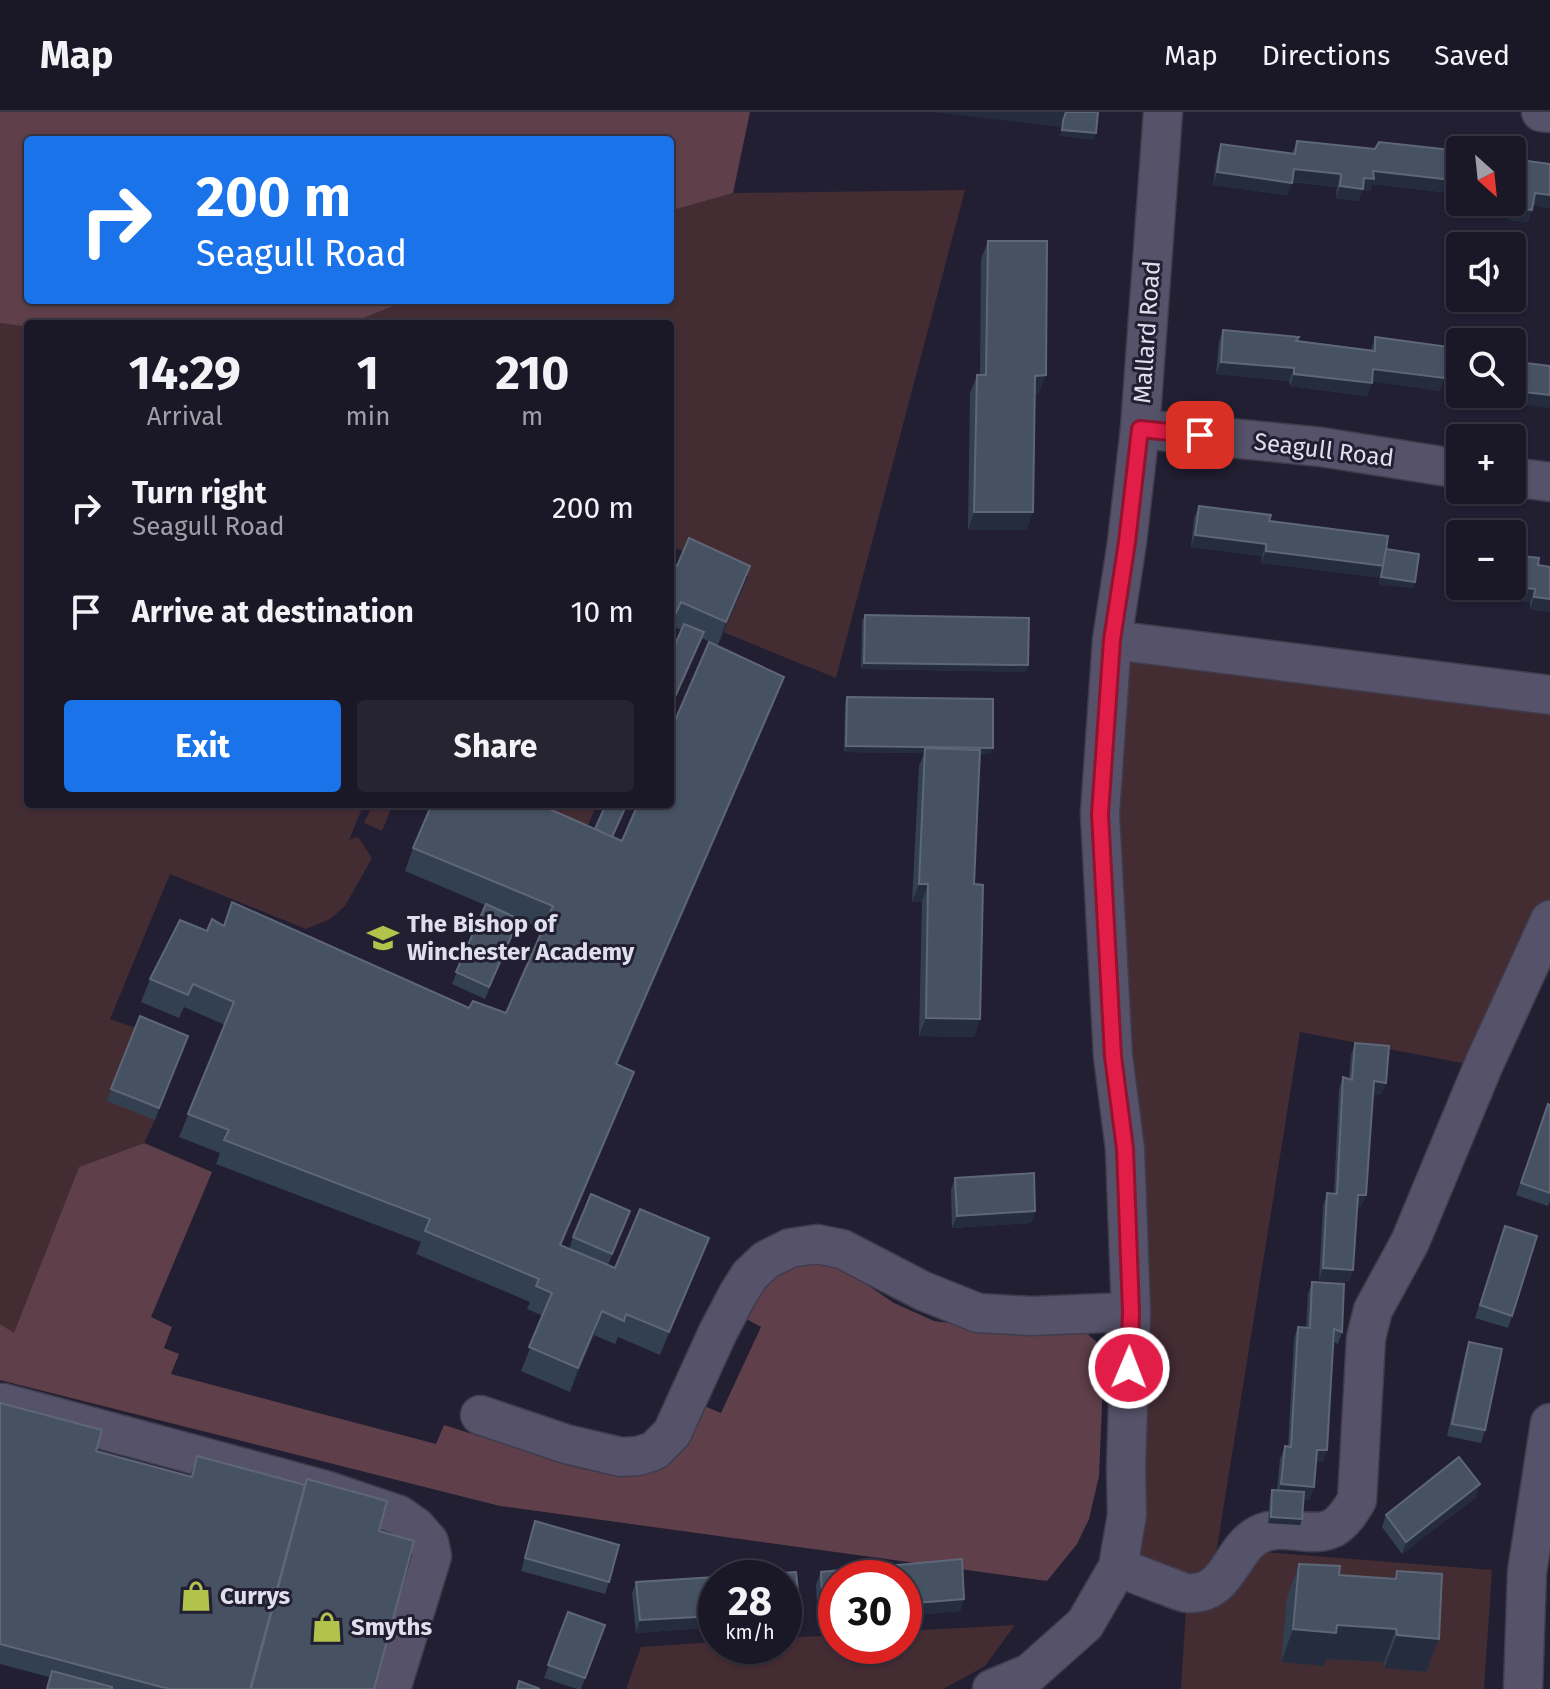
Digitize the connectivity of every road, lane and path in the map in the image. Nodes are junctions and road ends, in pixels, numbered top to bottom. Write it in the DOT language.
graph roads {
  1 [pos="1163,112"];
  2 [pos="1541,112"];
  3 [pos="1550,113"];
  4 [pos="1140,429"];
  5 [pos="1446,467"];
  6 [pos="1526,479"];
  7 [pos="1550,482"];
  8 [pos="1112,640"];
  9 [pos="1550,695"];
  10 [pos="1550,920"];
  11 [pos="1131,1312"];
  12 [pos="0,1403"];
  13 [pos="480,1415"];
  14 [pos="1550,1423"];
  15 [pos="1543,1511"];
  16 [pos="1118,1567"];
  17 [pos="391,1689"];
  18 [pos="992,1689"];
  19 [pos="1523,1689"];
  1 -- 4 [label="street, Mallard Road"];
  2 -- 3 [label="street"];
  4 -- 5 [label="street, Seagull Road"];
  4 -- 8 [label="street, Mallard Road"];
  6 -- 7 [label="street"];
  8 -- 9 [label="street"];
  8 -- 11 [label="street, Mallard Road"];
  10 -- 16 [label="street"];
  11 -- 13 [label="street"];
  11 -- 16 [label="street, Mallard Road"];
  12 -- 17 [label="street"];
  14 -- 15 [label="street"];
  15 -- 19 [label="street"];
  16 -- 18 [label="street, Mallard Road"];
}
